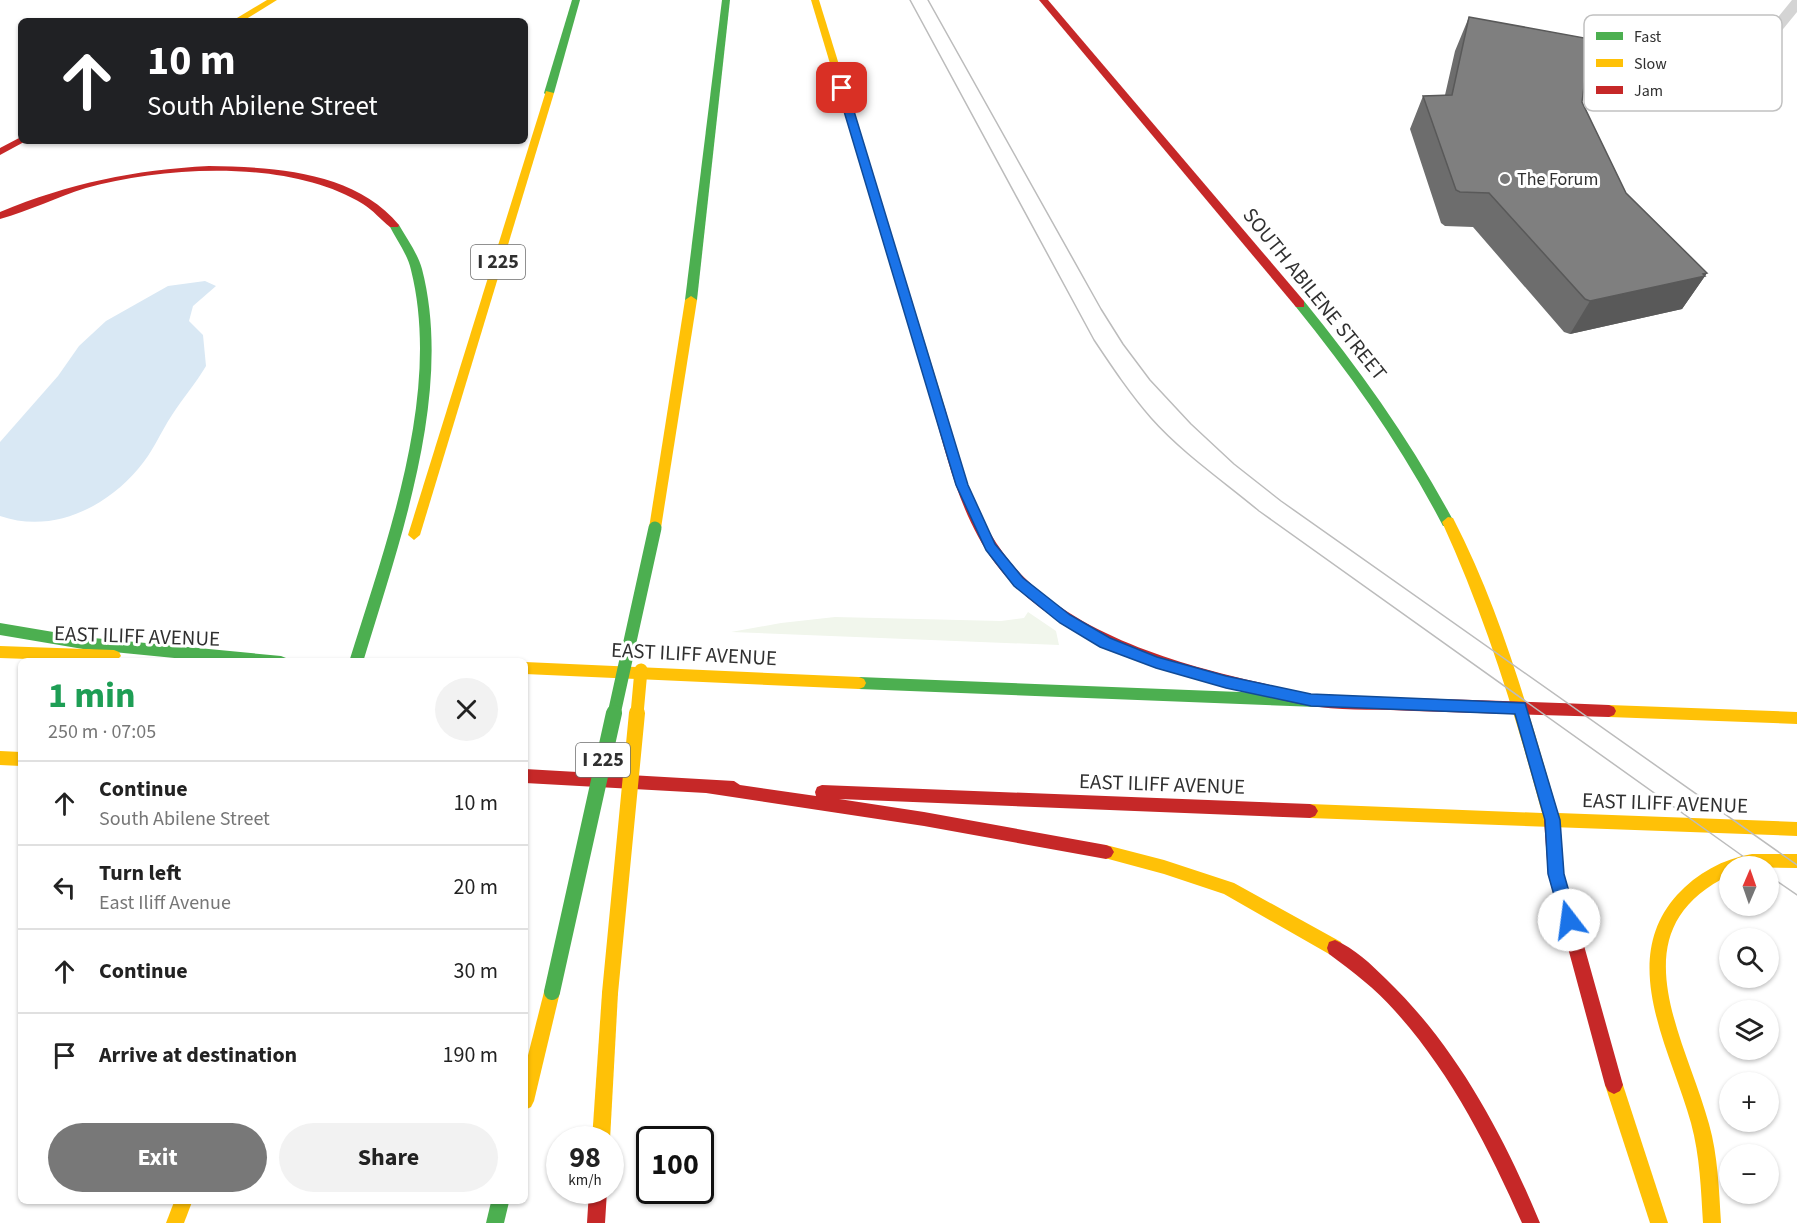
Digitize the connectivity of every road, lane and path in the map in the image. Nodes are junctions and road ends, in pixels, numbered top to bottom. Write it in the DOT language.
graph roads {
  1 [pos="273,0"];
  2 [pos="576,0"];
  3 [pos="726,0"];
  4 [pos="815,0"];
  5 [pos="1043,0"];
  6 [pos="1797,3"];
  7 [pos="241,18"];
  8 [pos="1782,21"];
  9 [pos="18,142"];
  10 [pos="0,152"];
  11 [pos="0,216"];
  12 [pos="655,528"];
  13 [pos="410,545"];
  14 [pos="0,629"];
  15 [pos="0,652"];
  16 [pos="163,658"];
  17 [pos="236,658"];
  18 [pos="357,658"];
  19 [pos="528,668"];
  20 [pos="1311,700"];
  21 [pos="1520,708"];
  22 [pos="1797,718"];
  23 [pos="0,758"];
  24 [pos="18,759"];
  25 [pos="528,776"];
  26 [pos="708,787"];
  27 [pos="1552,820"];
  28 [pos="1797,829"];
  29 [pos="1797,861"];
  30 [pos="528,1089"];
  31 [pos="602,1126"];
  32 [pos="182,1204"];
  33 [pos="500,1204"];
  34 [pos="597,1204"];
  35 [pos="175,1223"];
  36 [pos="495,1223"];
  37 [pos="596,1223"];
  38 [pos="1531,1223"];
  39 [pos="1659,1223"];
  40 [pos="1712,1223"];
  1 -- 7 [label="main road"];
  2 -- 13 [label="main road, I 225"];
  3 -- 12 [label="main road, I 225"];
  4 -- 20 [label="main road"];
  5 -- 21 [label="main road, SOUTH ABILENE STREET"];
  6 -- 8 [label="lane"];
  9 -- 10 [label="main road"];
  11 -- 18 [label="main road"];
  12 -- 30 [label="main road, I 225, bridge"];
  12 -- 31 [label="main road, bridge"];
  14 -- 17 [label="main road"];
  15 -- 16 [label="main road, EAST ILIFF AVENUE"];
  19 -- 20 [label="main road, EAST ILIFF AVENUE"];
  20 -- 21 [label="main road, EAST ILIFF AVENUE"];
  21 -- 22 [label="main road, EAST ILIFF AVENUE"];
  21 -- 27 [label="main road, SOUTH ABILENE STREET"];
  23 -- 24 [label="main road"];
  25 -- 26 [label="main road, EAST ILIFF AVENUE"];
  26 -- 27 [label="main road, EAST ILIFF AVENUE"];
  26 -- 38 [label="main road"];
  27 -- 28 [label="main road, EAST ILIFF AVENUE"];
  27 -- 39 [label="main road, SOUTH ABILENE STREET"];
  29 -- 40 [label="main road"];
  32 -- 35 [label="main road"];
  33 -- 36 [label="main road"];
  34 -- 37 [label="main road"];
}
